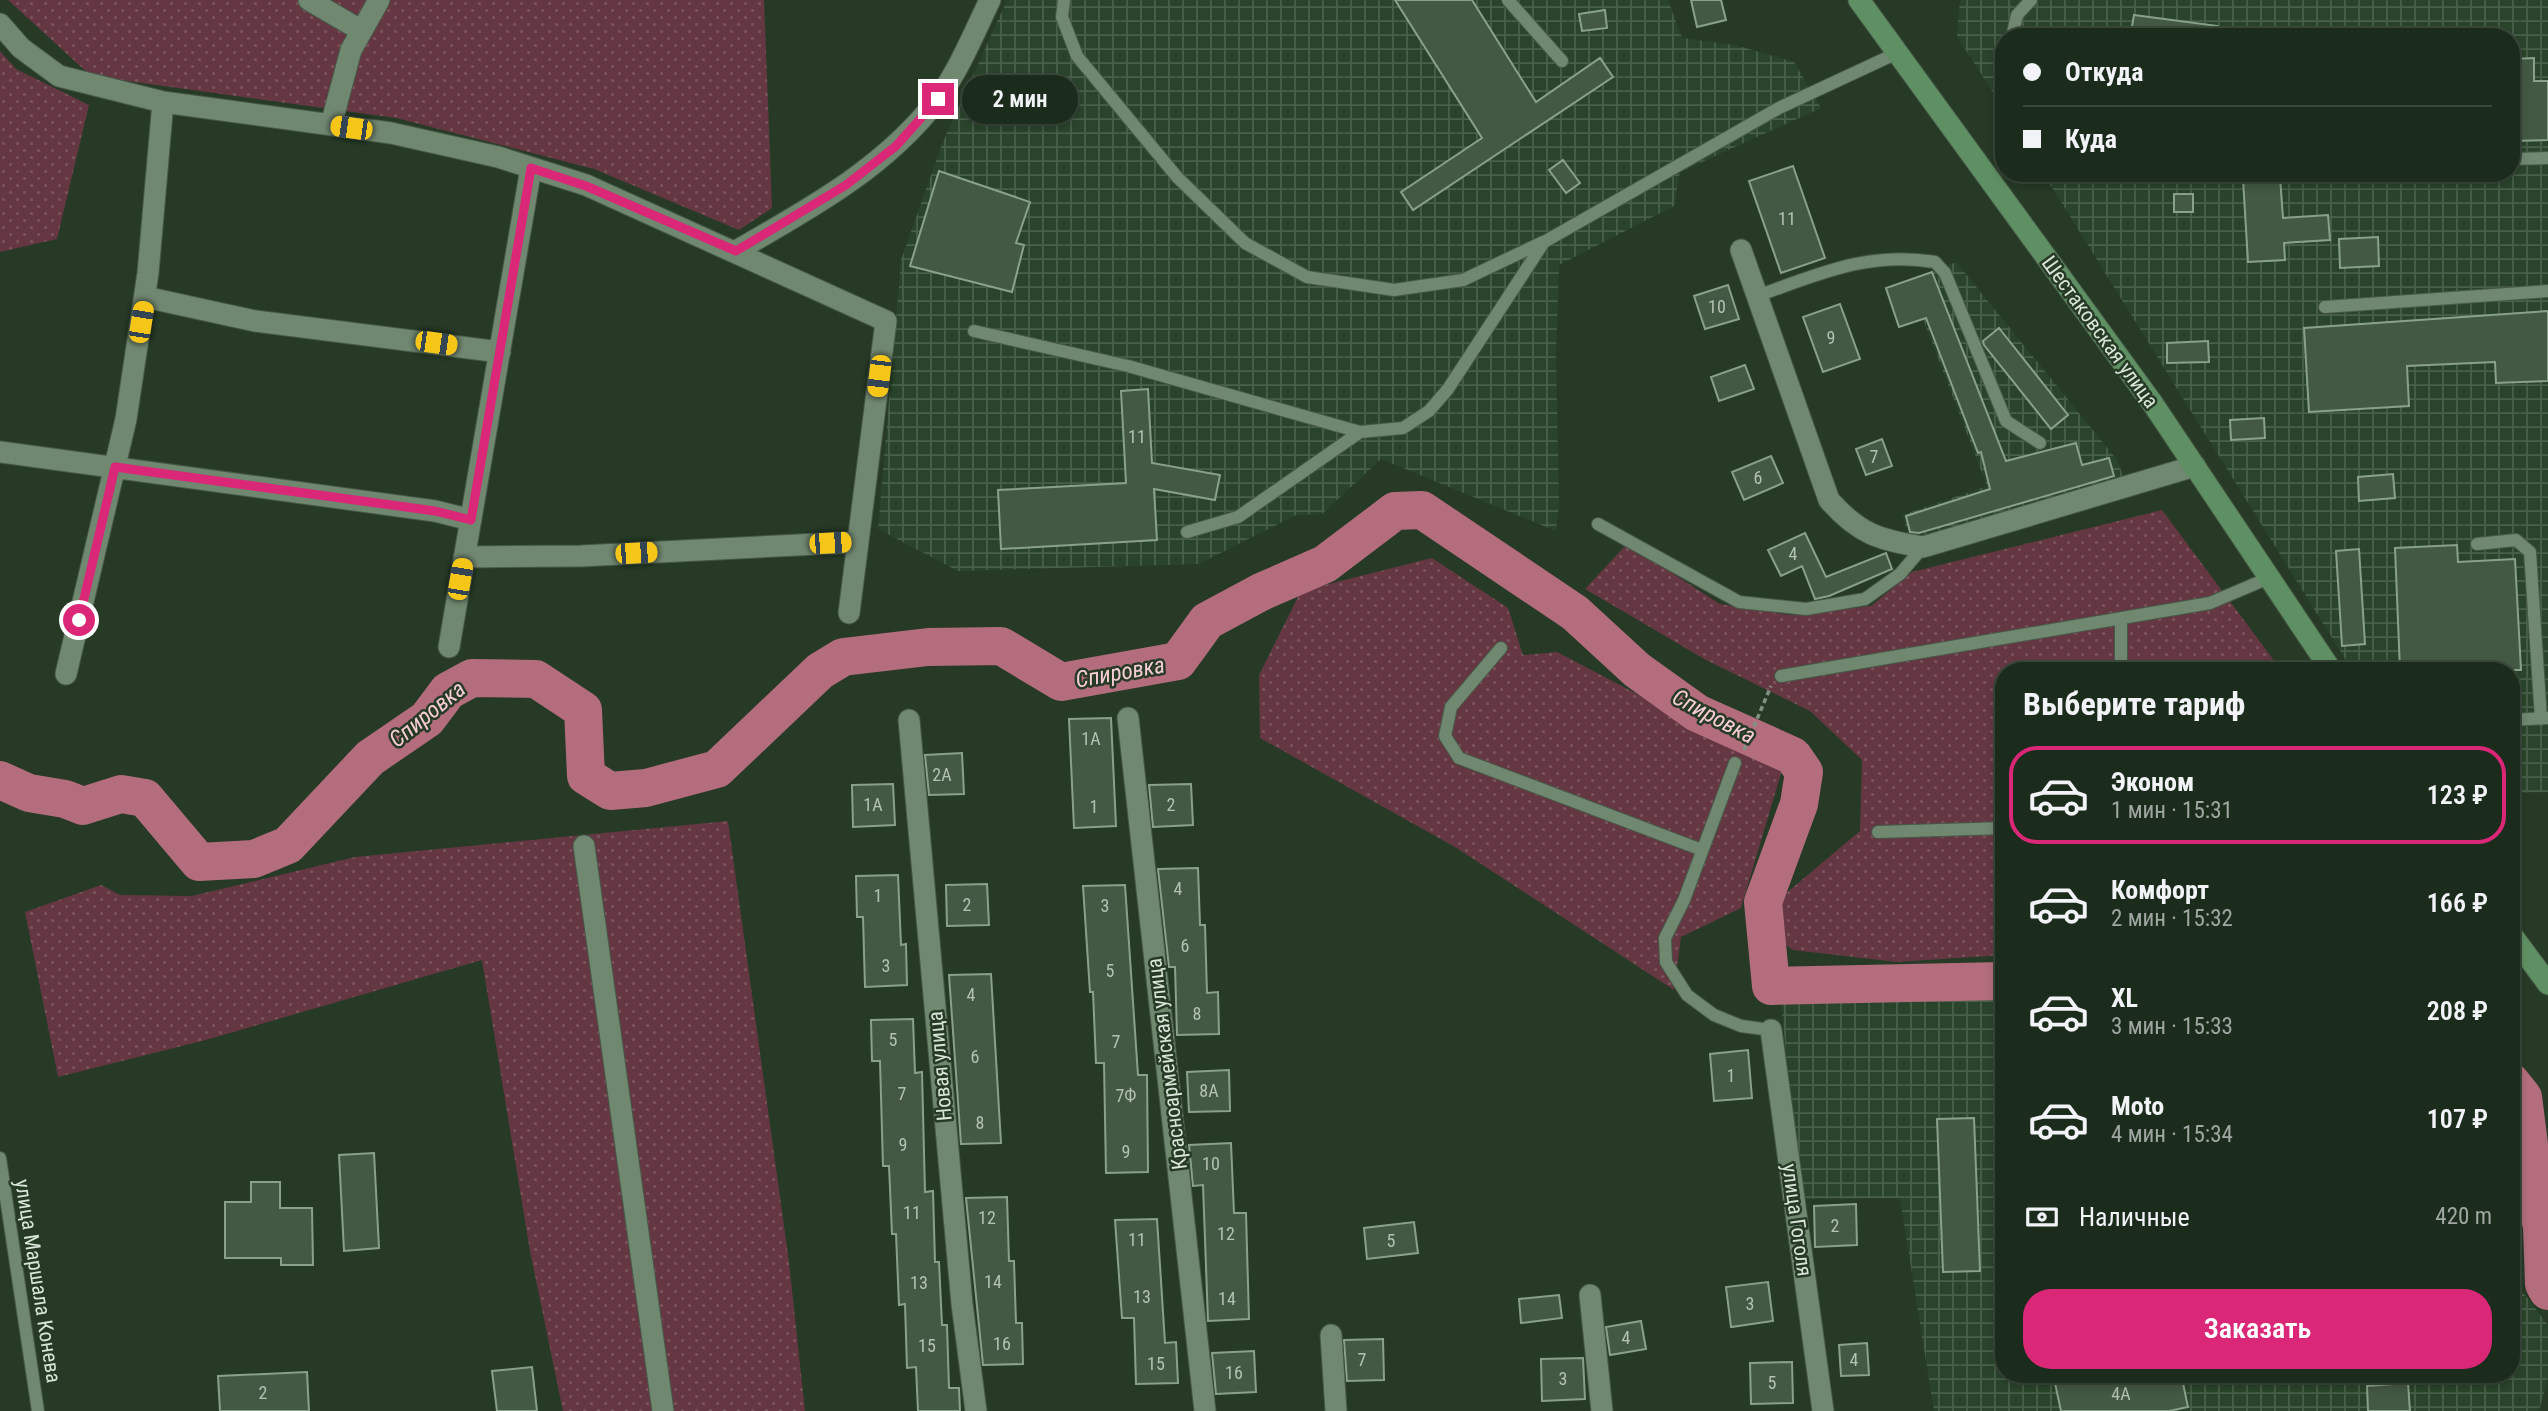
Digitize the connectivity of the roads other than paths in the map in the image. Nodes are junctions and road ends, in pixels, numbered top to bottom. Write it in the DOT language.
graph roads {
  1 [pos="309,0"];
  2 [pos="379,0"];
  3 [pos="990,0"];
  4 [pos="1064,0"];
  5 [pos="1508,0"];
  6 [pos="1859,0"];
  7 [pos="2031,0"];
  8 [pos="0,24"];
  9 [pos="2014,28"];
  10 [pos="362,31"];
  11 [pos="1897,53"];
  12 [pos="1562,61"];
  13 [pos="163,102"];
  14 [pos="331,125"];
  15 [pos="2548,158"];
  16 [pos="2520,159"];
  17 [pos="531,168"];
  18 [pos="1544,242"];
  19 [pos="1741,250"];
  20 [pos="736,251"];
  21 [pos="2548,292"];
  22 [pos="1757,296"];
  23 [pos="145,298"];
  24 [pos="2325,307"];
  25 [pos="974,331"];
  26 [pos="500,352"];
  27 [pos="1360,432"];
  28 [pos="2040,443"];
  29 [pos="0,452"];
  30 [pos="2195,466"];
  31 [pos="115,467"];
  32 [pos="471,520"];
  33 [pos="1598,524"];
  34 [pos="1187,532"];
  35 [pos="858,542"];
  36 [pos="2477,544"];
  37 [pos="1923,547"];
  38 [pos="464,557"];
  39 [pos="2272,577"];
  40 [pos="849,613"];
  41 [pos="2121,618"];
  42 [pos="449,647"];
  43 [pos="1501,648"];
  44 [pos="2121,662"];
  45 [pos="2326,662"];
  46 [pos="66,674"];
  47 [pos="1781,676"];
  48 [pos="1128,718"];
  49 [pos="2545,718"];
  50 [pos="2520,719"];
  51 [pos="909,720"];
  52 [pos="1735,763"];
  53 [pos="1995,828"];
  54 [pos="1878,832"];
  55 [pos="584,846"];
  56 [pos="1702,850"];
  57 [pos="2520,946"];
  58 [pos="2548,984"];
  59 [pos="1771,1030"];
  60 [pos="0,1158"];
  61 [pos="1590,1295"];
  62 [pos="1331,1335"];
  63 [pos="38,1411"];
  64 [pos="663,1411"];
  65 [pos="975,1411"];
  66 [pos="1205,1411"];
  67 [pos="1336,1411"];
  68 [pos="1602,1411"];
  69 [pos="1823,1411"];
  1 -- 10 [label="street"];
  2 -- 10 [label="street"];
  3 -- 20 [label="street"];
  4 -- 18 [label="lane"];
  5 -- 12 [label="lane"];
  6 -- 11 [label="main road, Шестаковская улица"];
  7 -- 9 [label="lane"];
  8 -- 13 [label="street"];
  10 -- 14 [label="street"];
  11 -- 18 [label="lane"];
  11 -- 30 [label="main road, Шестаковская улица"];
  13 -- 14 [label="street"];
  13 -- 23 [label="street"];
  14 -- 17 [label="street"];
  15 -- 16 [label="lane"];
  17 -- 20 [label="street"];
  17 -- 26 [label="street"];
  18 -- 27 [label="lane"];
  19 -- 22 [label="street"];
  20 -- 35 [label="street"];
  21 -- 24 [label="lane"];
  22 -- 28 [label="lane"];
  22 -- 37 [label="street"];
  23 -- 26 [label="street"];
  23 -- 31 [label="street"];
  25 -- 27 [label="lane"];
  26 -- 32 [label="street"];
  27 -- 34 [label="lane"];
  29 -- 31 [label="street"];
  30 -- 37 [label="street"];
  30 -- 39 [label="main road, Шестаковская улица"];
  31 -- 32 [label="street"];
  31 -- 46 [label="street"];
  32 -- 38 [label="street"];
  33 -- 37 [label="lane"];
  35 -- 38 [label="street"];
  35 -- 40 [label="street"];
  36 -- 49 [label="lane"];
  38 -- 42 [label="street"];
  39 -- 41 [label="lane"];
  39 -- 45 [label="main road, Шестаковская улица"];
  41 -- 44 [label="lane"];
  41 -- 47 [label="lane"];
  43 -- 56 [label="lane"];
  48 -- 66 [label="street, Красноармейская улица"];
  49 -- 50 [label="lane"];
  51 -- 65 [label="street, Новая улица"];
  52 -- 56 [label="lane"];
  53 -- 54 [label="lane"];
  55 -- 64 [label="street"];
  56 -- 59 [label="lane"];
  57 -- 58 [label="main road"];
  59 -- 69 [label="street, улица Гоголя"];
  60 -- 63 [label="lane, улица Маршала Конева"];
  61 -- 68 [label="street"];
  62 -- 67 [label="street"];
}
